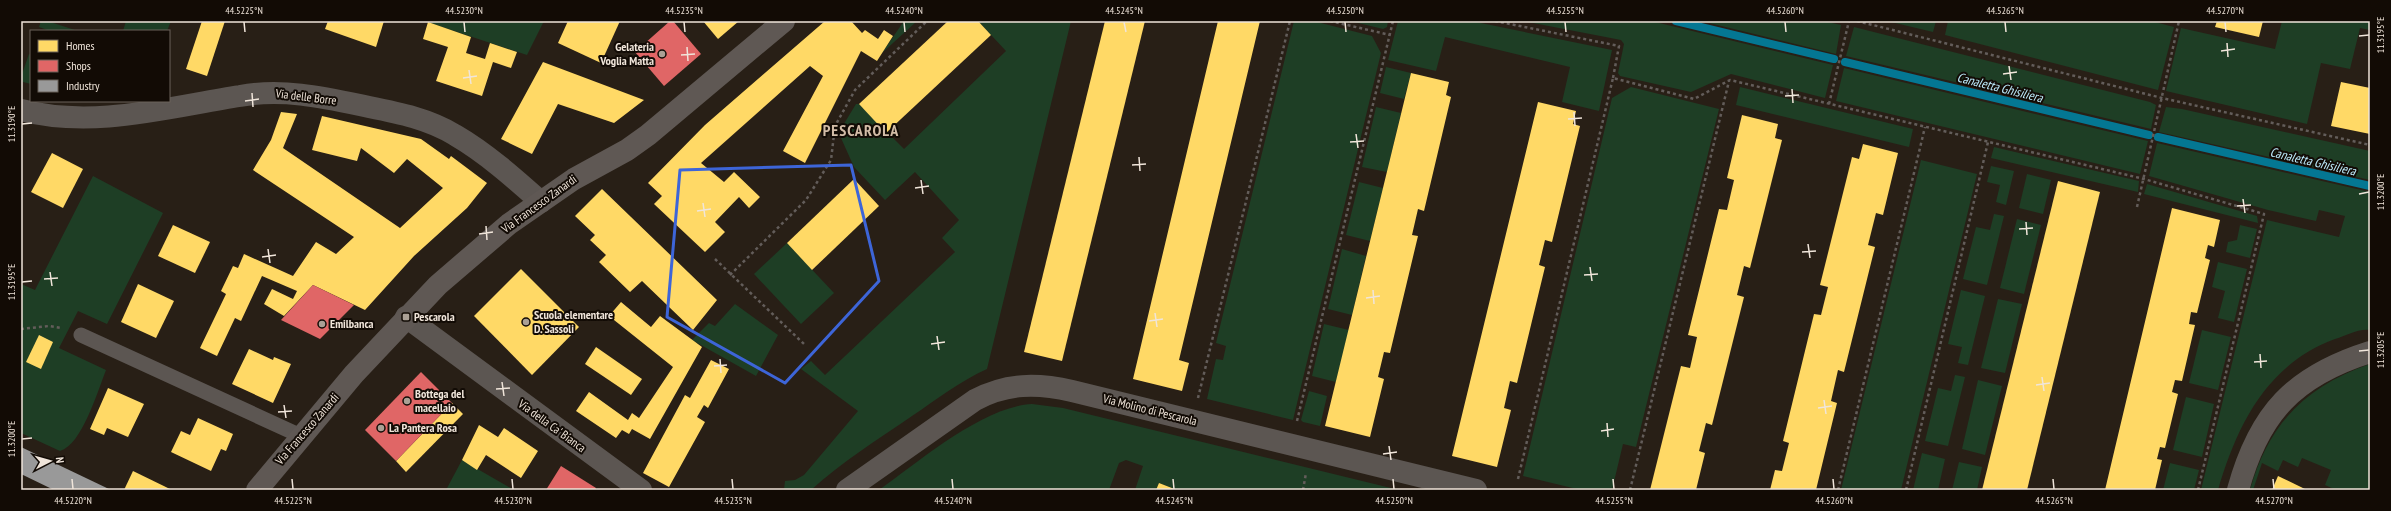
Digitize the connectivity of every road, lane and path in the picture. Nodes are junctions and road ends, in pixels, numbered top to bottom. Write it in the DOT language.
graph roads {
  1 [pos="784,21"];
  2 [pos="927,21"];
  3 [pos="1290,21"];
  4 [pos="1330,21"];
  5 [pos="1393,21"];
  6 [pos="1495,21"];
  7 [pos="1849,21"];
  8 [pos="1857,21"];
  9 [pos="2179,21"];
  10 [pos="1390,35"];
  11 [pos="1613,78"];
  12 [pos="1730,80"];
  13 [pos="2162,98"];
  14 [pos="1829,104"];
  15 [pos="21,110"];
  16 [pos="1925,127"];
  17 [pos="1988,142"];
  18 [pos="2370,145"];
  19 [pos="2144,179"];
  20 [pos="541,202"];
  21 [pos="2137,207"];
  22 [pos="715,259"];
  23 [pos="730,275"];
  24 [pos="406,317"];
  25 [pos="21,329"];
  26 [pos="81,335"];
  27 [pos="804,344"];
  28 [pos="2370,352"];
  29 [pos="1197,402"];
  30 [pos="1296,426"];
  31 [pos="301,436"];
  32 [pos="1518,479"];
  33 [pos="1305,480"];
  34 [pos="256,490"];
  35 [pos="641,490"];
  36 [pos="847,490"];
  37 [pos="1303,490"];
  38 [pos="1476,490"];
  39 [pos="1630,490"];
  40 [pos="1838,490"];
  41 [pos="1906,490"];
  42 [pos="2198,490"];
  43 [pos="2238,490"];
  1 -- 20 [label="main road, Via Francesco Zanardi"];
  2 -- 23 [label="path"];
  3 -- 29 [label="path"];
  4 -- 10 [label="path"];
  5 -- 10 [label="path"];
  6 -- 11 [label="path"];
  7 -- 14 [label="path"];
  8 -- 13 [label="path"];
  9 -- 13 [label="path"];
  10 -- 30 [label="path"];
  11 -- 12 [label="path"];
  11 -- 32 [label="path"];
  12 -- 14 [label="path"];
  12 -- 39 [label="path"];
  13 -- 18 [label="path"];
  13 -- 19 [label="path"];
  14 -- 16 [label="path"];
  15 -- 20 [label="street, Via delle Borre"];
  16 -- 17 [label="path"];
  16 -- 40 [label="path"];
  17 -- 19 [label="path"];
  17 -- 41 [label="path"];
  19 -- 21 [label="path"];
  19 -- 42 [label="path"];
  20 -- 24 [label="main road, Via Francesco Zanardi"];
  22 -- 23 [label="path"];
  23 -- 27 [label="path"];
  24 -- 31 [label="main road, Via Francesco Zanardi"];
  24 -- 35 [label="street, Via della Ca' Bianca"];
  25 -- 26 [label="path"];
  26 -- 31 [label="lane"];
  28 -- 43 [label="street"];
  31 -- 34 [label="main road, Via Francesco Zanardi"];
  33 -- 37 [label="path"];
  36 -- 38 [label="street, Via Molino di Pescarola"];
}
